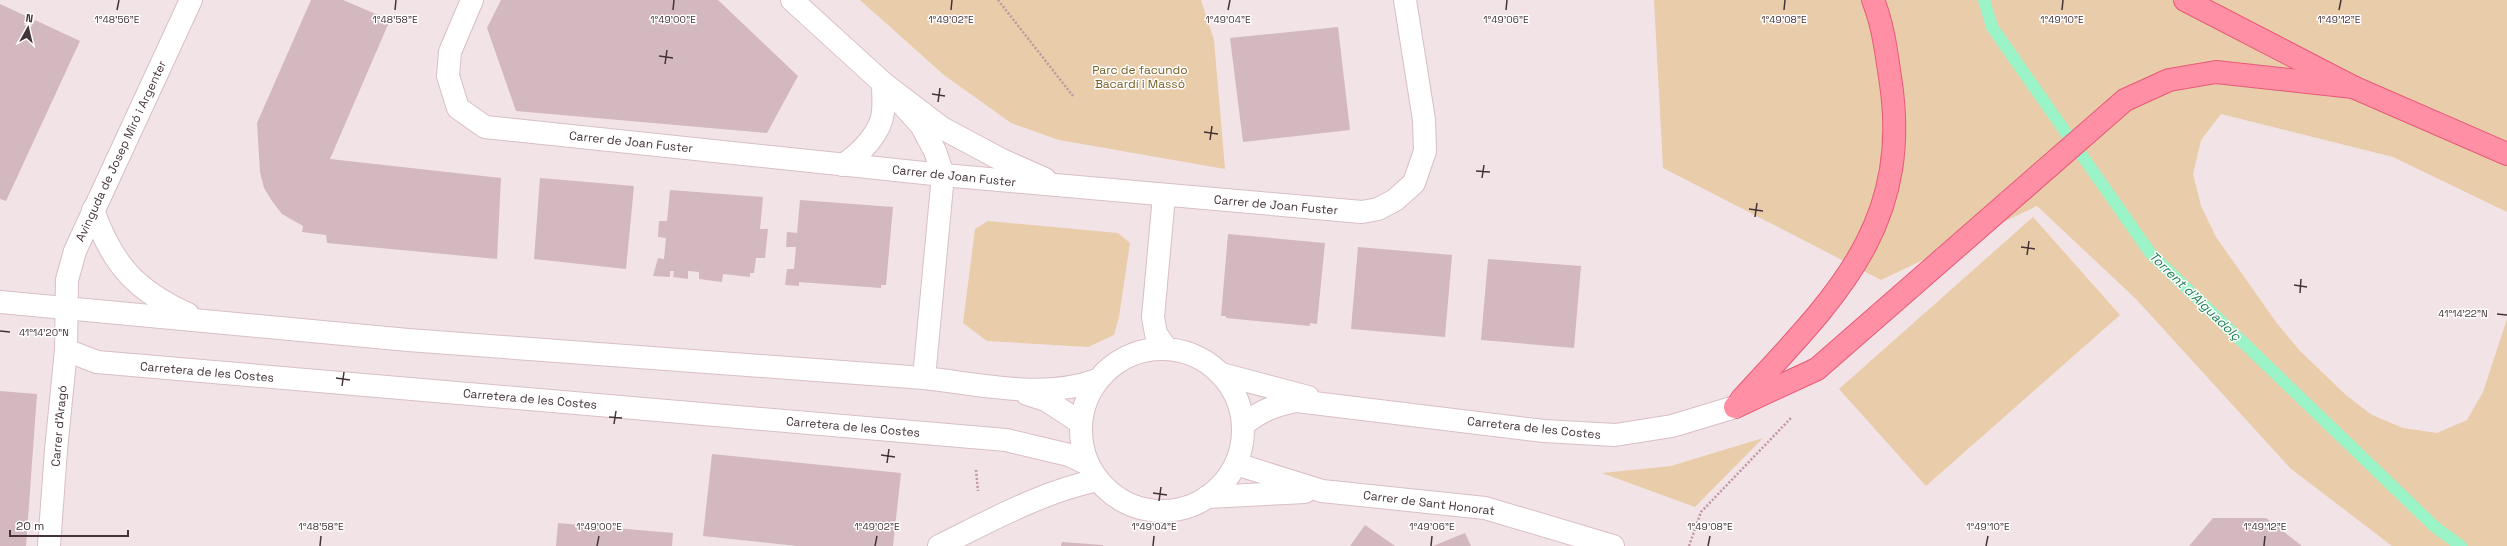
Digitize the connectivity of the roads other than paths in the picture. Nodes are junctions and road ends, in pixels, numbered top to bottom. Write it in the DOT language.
graph roads {
  1 [pos="191,0"];
  2 [pos="472,0"];
  3 [pos="792,0"];
  4 [pos="1405,0"];
  5 [pos="1873,0"];
  6 [pos="2185,0"];
  7 [pos="883,83"];
  8 [pos="2354,87"];
  9 [pos="2507,154"];
  10 [pos="843,164"];
  11 [pos="943,175"];
  12 [pos="1065,187"];
  13 [pos="1164,196"];
  14 [pos="93,210"];
  15 [pos="0,302"];
  16 [pos="66,306"];
  17 [pos="202,320"];
  18 [pos="1166,348"];
  19 [pos="66,350"];
  20 [pos="1221,374"];
  21 [pos="924,378"];
  22 [pos="1097,380"];
  23 [pos="1007,388"];
  24 [pos="1330,404"];
  25 [pos="1735,407"];
  26 [pos="1081,423"];
  27 [pos="1243,426"];
  28 [pos="1236,464"];
  29 [pos="1093,472"];
  30 [pos="1322,491"];
  31 [pos="1207,497"];
  32 [pos="1569,537"];
  33 [pos="49,546"];
  34 [pos="939,546"];
  35 [pos="1613,546"];
  1 -- 14 [label="street, Avinguda de Josep Miró i Argenter"];
  2 -- 10 [label="street, Carrer de Joan Fuster"];
  3 -- 7 [label="street"];
  4 -- 13 [label="street, Carrer de Joan Fuster"];
  5 -- 25 [label="main road"];
  6 -- 8 [label="main road"];
  7 -- 10 [label="street"];
  7 -- 11 [label="street"];
  7 -- 12 [label="street"];
  8 -- 9 [label="main road"];
  8 -- 25 [label="main road"];
  10 -- 11 [label="street, Carrer de Joan Fuster"];
  11 -- 12 [label="street, Carrer de Joan Fuster"];
  11 -- 21 [label="street"];
  12 -- 13 [label="street, Carrer de Joan Fuster"];
  13 -- 18 [label="street"];
  14 -- 16 [label="street, Avinguda de Josep Miró i Argenter"];
  14 -- 17 [label="street"];
  15 -- 16 [label="street"];
  16 -- 17 [label="street"];
  16 -- 19 [label="street, Carrer d'Aragó"];
  17 -- 21 [label="street"];
  18 -- 20 [label="street"];
  18 -- 22 [label="street"];
  19 -- 29 [label="street, Carretera de les Costes"];
  19 -- 33 [label="street, Carrer d'Aragó"];
  20 -- 24 [label="street, Carretera de les Costes"];
  20 -- 27 [label="street"];
  21 -- 23 [label="street"];
  22 -- 23 [label="street"];
  22 -- 26 [label="street"];
  23 -- 26 [label="street"];
  24 -- 25 [label="street, Carretera de les Costes"];
  24 -- 27 [label="street, Carretera de les Costes"];
  26 -- 29 [label="street"];
  27 -- 28 [label="street"];
  28 -- 30 [label="street, Carrer de Sant Honorat"];
  28 -- 31 [label="street"];
  29 -- 31 [label="street, Carretera de les Costes"];
  29 -- 34 [label="street"];
  30 -- 31 [label="street, Carrer de Sant Honorat"];
  30 -- 32 [label="street, Carrer de Sant Honorat"];
  32 -- 35 [label="street, Carrer de Sant Honorat"];
}
